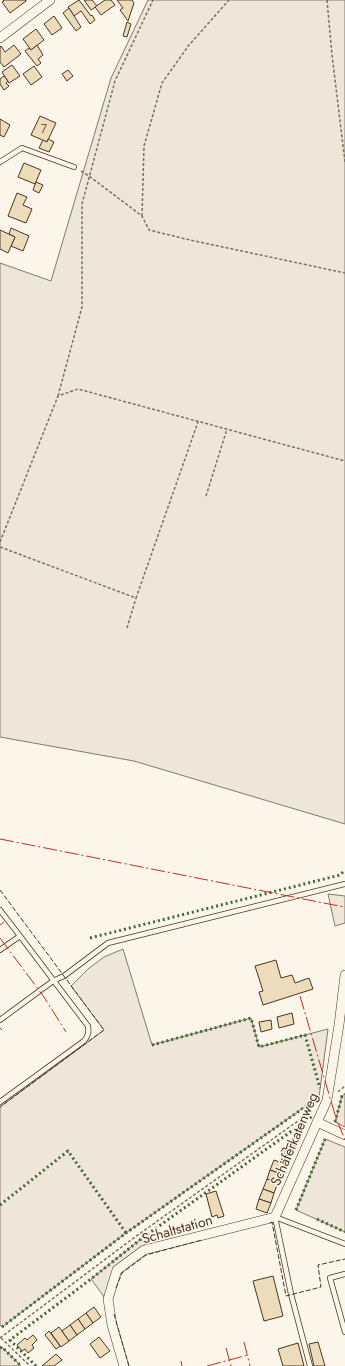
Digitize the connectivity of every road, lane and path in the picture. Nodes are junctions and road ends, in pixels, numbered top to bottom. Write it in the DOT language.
graph roads {
  1 [pos="50,0"];
  2 [pos="153,0"];
  3 [pos="229,0"];
  4 [pos="327,0"];
  5 [pos="0,38"];
  6 [pos="0,162"];
  7 [pos="345,162"];
  8 [pos="74,167"];
  9 [pos="89,176"];
  10 [pos="142,216"];
  11 [pos="345,273"];
  12 [pos="58,396"];
  13 [pos="198,422"];
  14 [pos="227,429"];
  15 [pos="345,461"];
  16 [pos="206,496"];
  17 [pos="0,542"];
  18 [pos="0,547"];
  19 [pos="136,598"];
  20 [pos="127,628"];
  21 [pos="345,884"];
  22 [pos="0,910"];
  23 [pos="20,936"];
  24 [pos="0,950"];
  25 [pos="345,975"];
  26 [pos="53,981"];
  27 [pos="0,1020"];
  28 [pos="345,1086"];
  29 [pos="327,1100"];
  30 [pos="0,1102"];
  31 [pos="315,1109"];
  32 [pos="317,1122"];
  33 [pos="345,1135"];
  34 [pos="275,1217"];
  35 [pos="345,1244"];
  36 [pos="345,1274"];
  37 [pos="345,1332"];
  38 [pos="0,1338"];
  39 [pos="30,1366"];
  40 [pos="124,1366"];
  41 [pos="310,1366"];
  1 -- 5 [label="street"];
  2 -- 9 [label="path"];
  3 -- 10 [label="path"];
  4 -- 7 [label="path"];
  6 -- 8 [label="lane"];
  8 -- 9 [label="path"];
  9 -- 10 [label="path"];
  9 -- 12 [label="path"];
  10 -- 11 [label="path"];
  12 -- 13 [label="path"];
  12 -- 17 [label="path"];
  13 -- 14 [label="path"];
  13 -- 19 [label="path"];
  14 -- 15 [label="path"];
  14 -- 16 [label="path"];
  18 -- 19 [label="path"];
  19 -- 20 [label="path"];
  21 -- 26 [label="lane"];
  22 -- 23 [label="lane"];
  23 -- 24 [label="lane"];
  23 -- 26 [label="lane"];
  25 -- 29 [label="street, Schäferkatenweg"];
  26 -- 27 [label="lane"];
  26 -- 30 [label="lane"];
  28 -- 29 [label="path"];
  29 -- 32 [label="street, Schäferkatenweg"];
  31 -- 38 [label="path"];
  32 -- 33 [label="street"];
  32 -- 34 [label="street, Schäferkatenweg"];
  34 -- 35 [label="lane"];
  34 -- 40 [label="street, Schaltstation"];
  34 -- 41 [label="lane"];
  36 -- 37 [label="lane"];
  38 -- 39 [label="path"];
}
